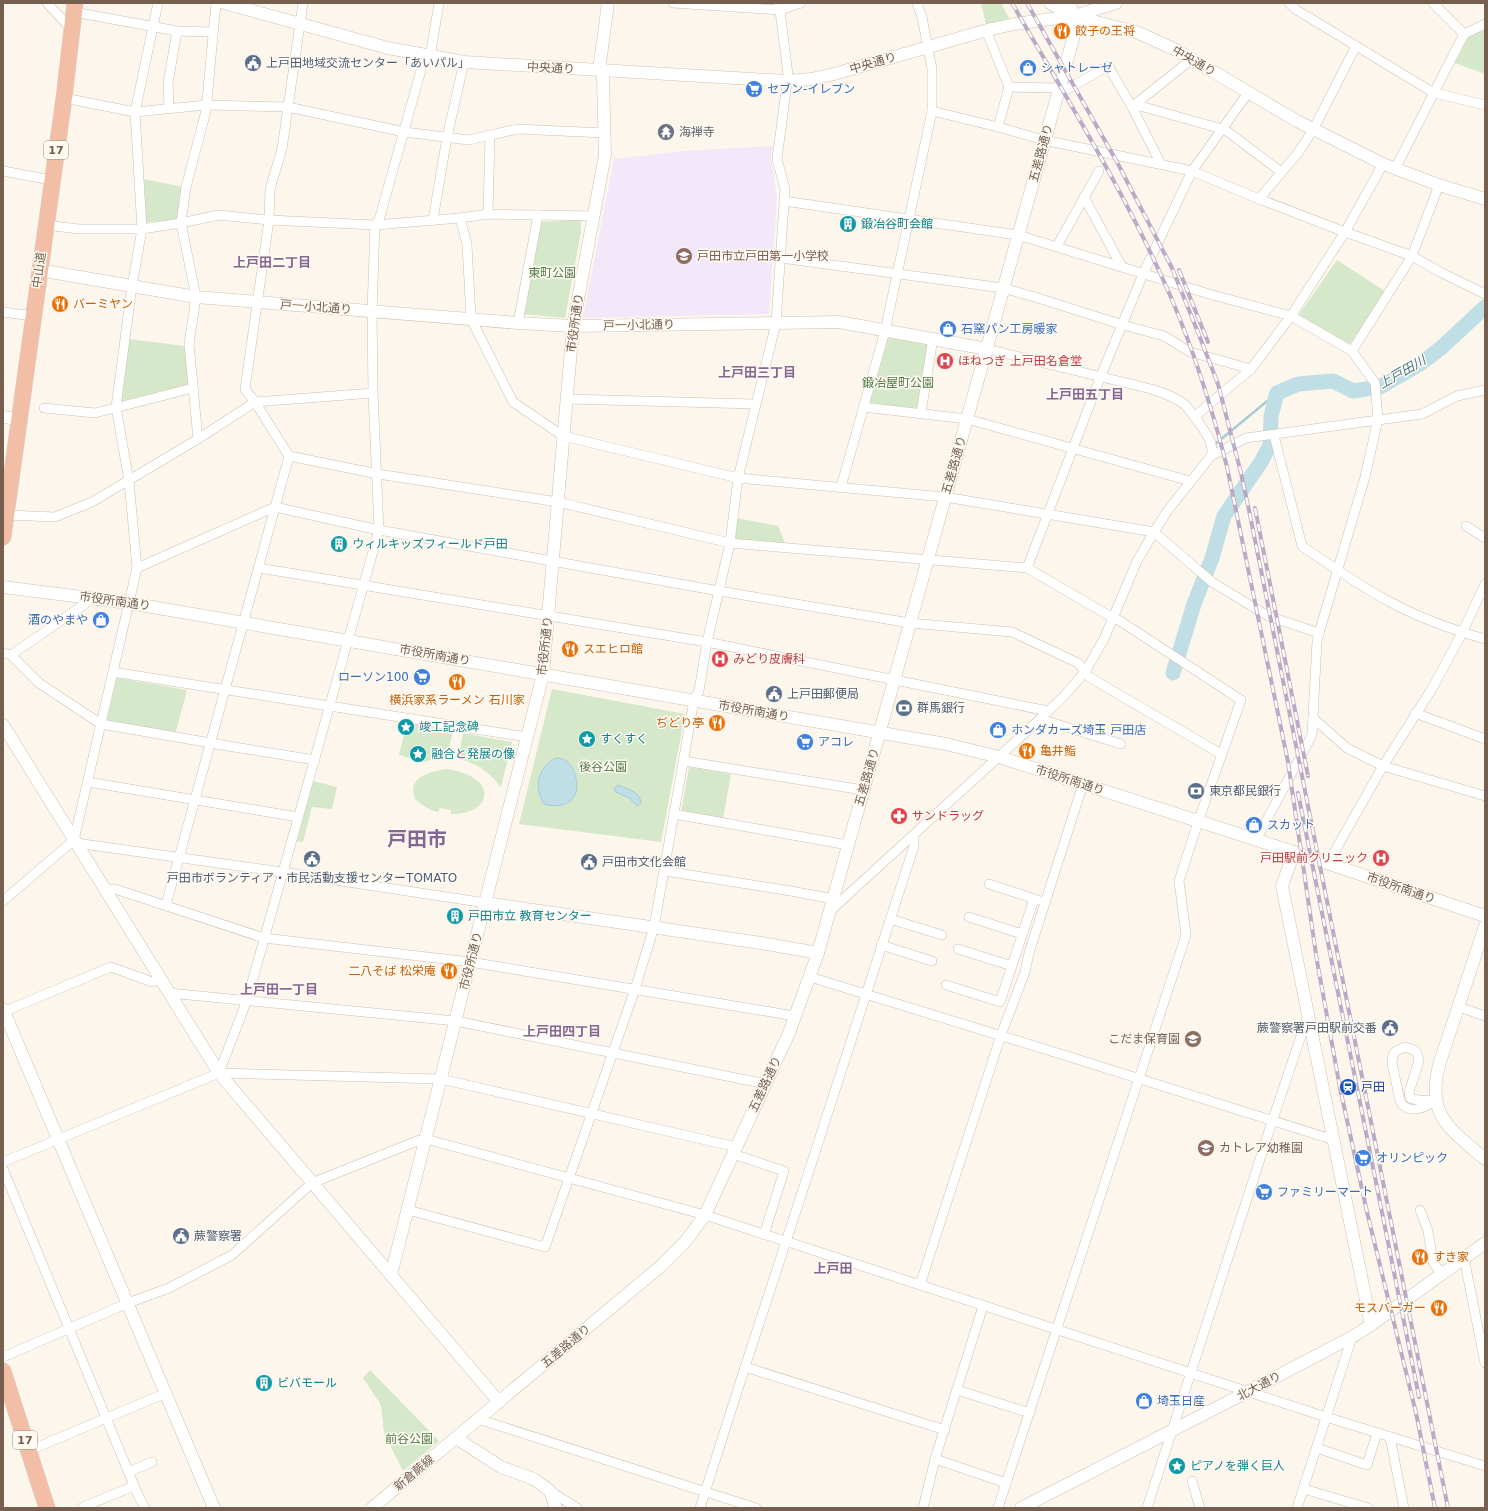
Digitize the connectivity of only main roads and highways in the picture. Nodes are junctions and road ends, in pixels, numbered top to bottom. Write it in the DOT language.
graph roads {
  1 [pos="74,8"];
  2 [pos="7,482"];
  3 [pos="3,537"];
  4 [pos="3,1371"];
  5 [pos="47,1508"];
  1 -- 2 [label="highway, 中山道 / 17"];
  2 -- 3 [label="highway, 中山道 / 17"];
  4 -- 5 [label="highway, 17"];
}
